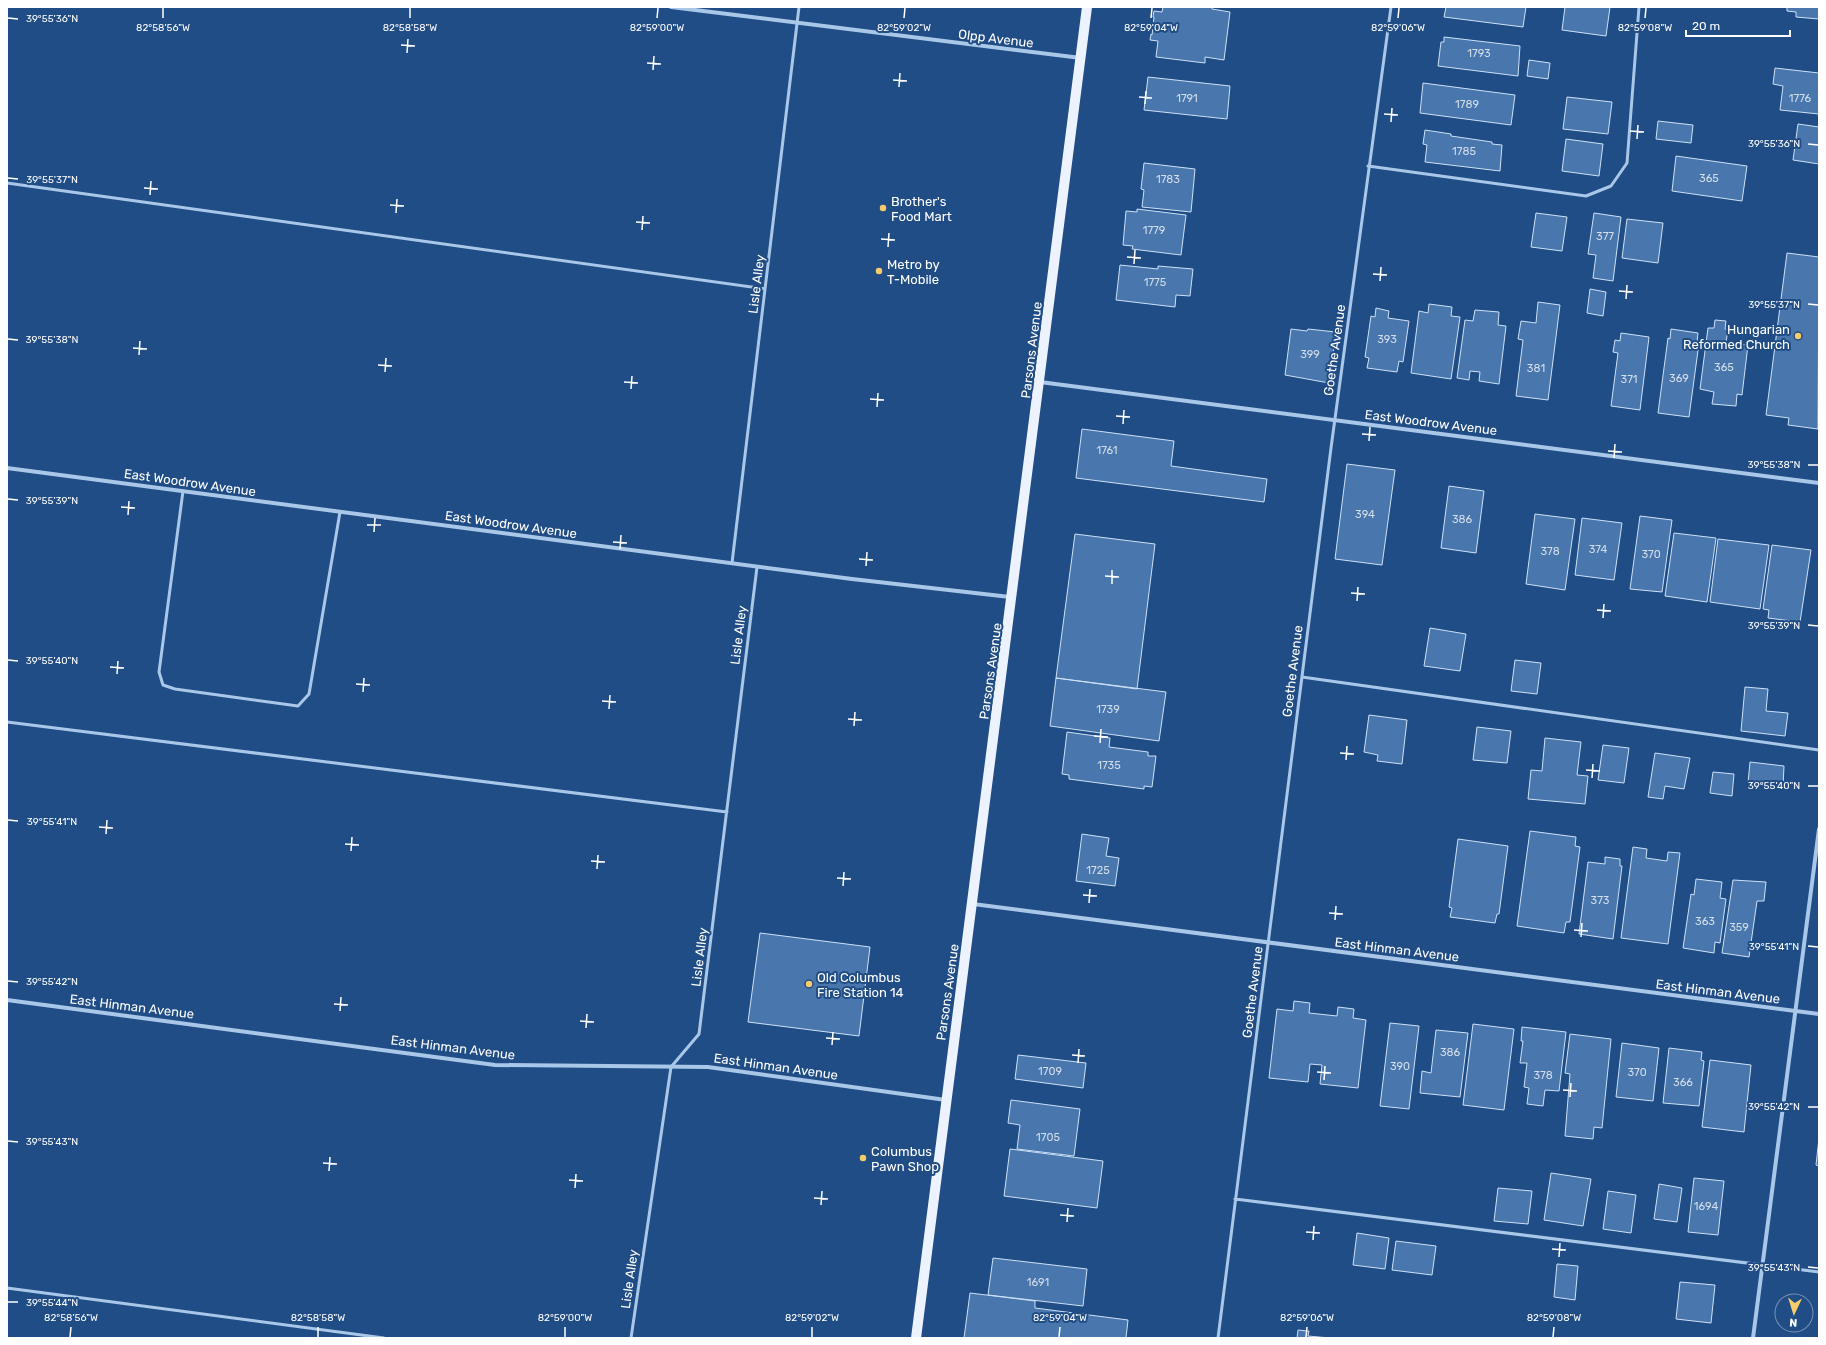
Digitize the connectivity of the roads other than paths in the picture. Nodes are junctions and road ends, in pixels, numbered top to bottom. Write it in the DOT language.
graph roads {
  1 [pos="671,7"];
  2 [pos="799,7"];
  3 [pos="1087,7"];
  4 [pos="1391,7"];
  5 [pos="1640,7"];
  6 [pos="797,23"];
  7 [pos="1081,58"];
  8 [pos="1368,166"];
  9 [pos="7,183"];
  10 [pos="765,290"];
  11 [pos="1040,382"];
  12 [pos="1334,420"];
  13 [pos="7,468"];
  14 [pos="1819,483"];
  15 [pos="183,491"];
  16 [pos="340,512"];
  17 [pos="732,563"];
  18 [pos="757,567"];
  19 [pos="1012,597"];
  20 [pos="1302,676"];
  21 [pos="7,722"];
  22 [pos="1819,750"];
  23 [pos="727,812"];
  24 [pos="1819,829"];
  25 [pos="972,904"];
  26 [pos="1268,942"];
  27 [pos="7,1000"];
  28 [pos="1795,1011"];
  29 [pos="1819,1014"];
  30 [pos="670,1067"];
  31 [pos="946,1100"];
  32 [pos="1235,1199"];
  33 [pos="1763,1265"];
  34 [pos="1819,1272"];
  35 [pos="7,1288"];
  36 [pos="384,1338"];
  37 [pos="631,1338"];
  38 [pos="916,1338"];
  39 [pos="1218,1338"];
  40 [pos="1754,1338"];
  1 -- 6 [label="street, Olpp Avenue"];
  2 -- 6 [label="lane, Lisle Alley"];
  3 -- 7 [label="main road, Parsons Avenue"];
  4 -- 8 [label="lane, Goethe Avenue"];
  5 -- 8 [label="lane"];
  6 -- 7 [label="street, Olpp Avenue"];
  6 -- 10 [label="lane, Lisle Alley"];
  7 -- 11 [label="main road, Parsons Avenue"];
  8 -- 12 [label="lane, Goethe Avenue"];
  9 -- 10 [label="lane"];
  10 -- 17 [label="lane, Lisle Alley"];
  11 -- 12 [label="street, East Woodrow Avenue"];
  11 -- 19 [label="main road, Parsons Avenue"];
  12 -- 14 [label="street, East Woodrow Avenue"];
  12 -- 20 [label="lane, Goethe Avenue"];
  13 -- 15 [label="street, East Woodrow Avenue"];
  15 -- 16 [label="street, East Woodrow Avenue"];
  15 -- 16 [label="lane"];
  16 -- 17 [label="street, East Woodrow Avenue"];
  17 -- 18 [label="street, East Woodrow Avenue"];
  18 -- 19 [label="street, East Woodrow Avenue"];
  18 -- 23 [label="lane, Lisle Alley"];
  19 -- 25 [label="main road, Parsons Avenue"];
  20 -- 22 [label="lane"];
  20 -- 26 [label="lane, Goethe Avenue"];
  21 -- 23 [label="lane"];
  23 -- 30 [label="lane, Lisle Alley"];
  24 -- 28 [label="street"];
  25 -- 26 [label="street, East Hinman Avenue"];
  25 -- 31 [label="main road, Parsons Avenue"];
  26 -- 28 [label="street, East Hinman Avenue"];
  26 -- 32 [label="lane, Goethe Avenue"];
  27 -- 30 [label="street, East Hinman Avenue"];
  28 -- 29 [label="street, East Hinman Avenue"];
  28 -- 33 [label="street"];
  30 -- 31 [label="street, East Hinman Avenue"];
  30 -- 37 [label="lane, Lisle Alley"];
  31 -- 38 [label="main road, Parsons Avenue"];
  32 -- 33 [label="lane"];
  32 -- 39 [label="lane, Goethe Avenue"];
  33 -- 34 [label="lane"];
  33 -- 40 [label="street"];
  35 -- 36 [label="lane"];
}
